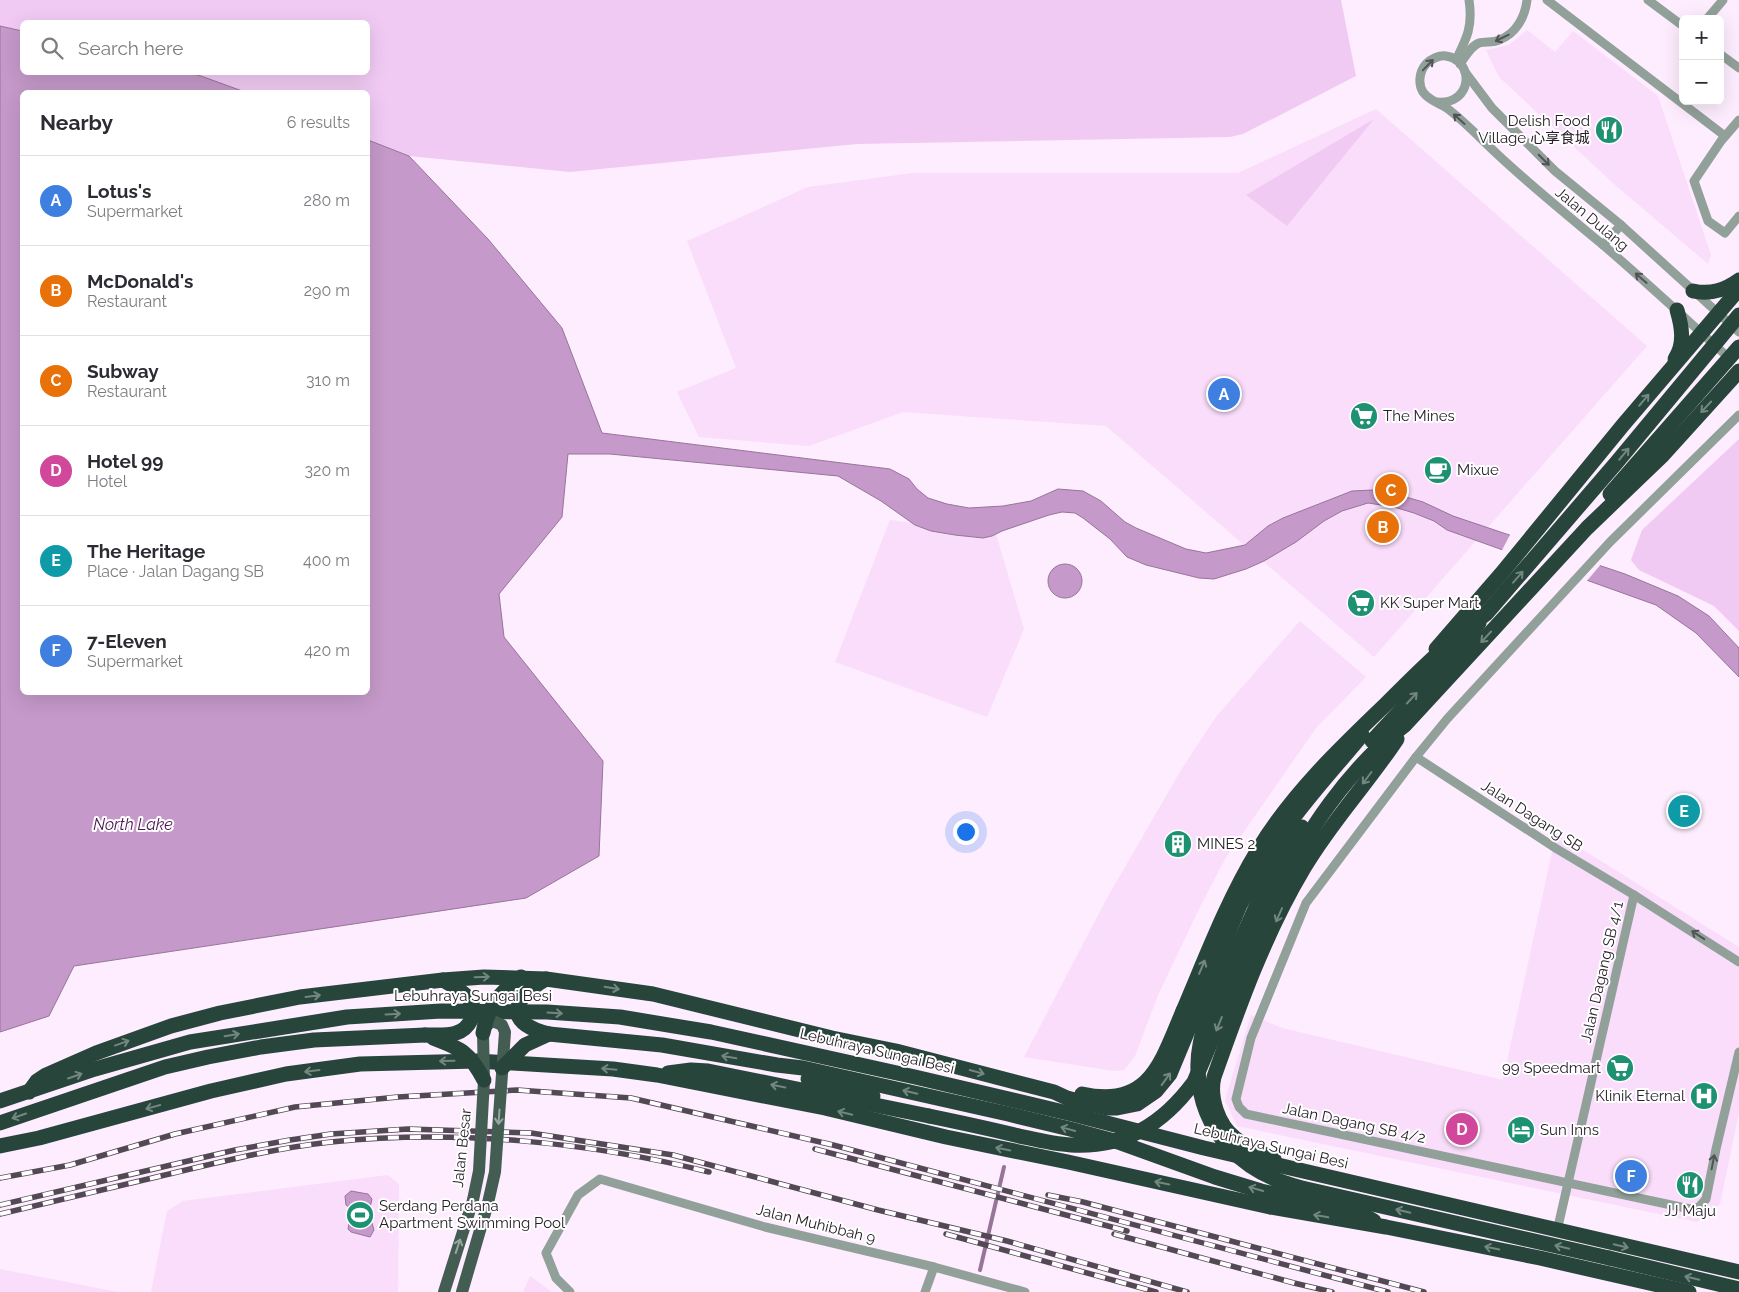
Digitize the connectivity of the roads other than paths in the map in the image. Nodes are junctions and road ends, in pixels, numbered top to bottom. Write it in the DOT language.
graph roads {
  1 [pos="1469,0"];
  2 [pos="1527,0"];
  3 [pos="1547,0"];
  4 [pos="1648,0"];
  5 [pos="1723,0"];
  6 [pos="1710,15"];
  7 [pos="1679,23"];
  8 [pos="1724,57"];
  9 [pos="1461,65"];
  10 [pos="1739,68"];
  11 [pos="1437,102"];
  12 [pos="1739,120"];
  13 [pos="1725,136"];
  14 [pos="1739,216"];
  15 [pos="1621,225"];
  16 [pos="1603,245"];
  17 [pos="1739,280"];
  18 [pos="1739,289"];
  19 [pos="1693,291"];
  20 [pos="1678,310"];
  21 [pos="1718,313"];
  22 [pos="1739,315"];
  23 [pos="1739,332"];
  24 [pos="1702,333"];
  25 [pos="1734,352"];
  26 [pos="1739,371"];
  27 [pos="1665,376"];
  28 [pos="1693,399"];
  29 [pos="1739,415"];
  30 [pos="1586,528"];
  31 [pos="1486,614"];
  32 [pos="1405,725"];
  33 [pos="1416,757"];
  34 [pos="1634,895"];
  35 [pos="1739,962"];
  36 [pos="521,977"];
  37 [pos="546,979"];
  38 [pos="443,980"];
  39 [pos="483,1033"];
  40 [pos="549,1034"];
  41 [pos="425,1035"];
  42 [pos="832,1038"];
  43 [pos="1739,1052"];
  44 [pos="777,1066"];
  45 [pos="502,1068"];
  46 [pos="657,1075"];
  47 [pos="915,1077"];
  48 [pos="484,1080"];
  49 [pos="29,1092"];
  50 [pos="1054,1092"];
  51 [pos="0,1101"];
  52 [pos="929,1116"];
  53 [pos="0,1123"];
  54 [pos="0,1146"];
  55 [pos="1298,1170"];
  56 [pos="1568,1183"];
  57 [pos="1386,1227"];
  58 [pos="1557,1231"];
  59 [pos="934,1268"];
  60 [pos="1739,1272"];
  61 [pos="1739,1289"];
  62 [pos="444,1292"];
  63 [pos="462,1292"];
  64 [pos="570,1292"];
  65 [pos="925,1292"];
  66 [pos="1025,1292"];
  67 [pos="1689,1292"];
  1 -- 9 [label="street"];
  2 -- 9 [label="street, one-way"];
  3 -- 13 [label="street"];
  4 -- 7 [label="street"];
  5 -- 6 [label="street"];
  8 -- 10 [label="street"];
  9 -- 11 [label="street"];
  11 -- 9 [label="street, one-way"];
  9 -- 15 [label="street, Jalan Dulang, one-way"];
  16 -- 11 [label="street, Jalan Dulang, one-way"];
  12 -- 13 [label="street"];
  13 -- 14 [label="street"];
  15 -- 16 [label="street"];
  15 -- 19 [label="street, Jalan Dulang"];
  20 -- 16 [label="street, Jalan Dulang, one-way"];
  17 -- 19 [label="highway"];
  18 -- 21 [label="highway"];
  19 -- 21 [label="street, Jalan Dulang"];
  20 -- 24 [label="street, Jalan Dulang"];
  20 -- 27 [label="highway"];
  21 -- 23 [label="street, Jalan Dulang"];
  21 -- 24 [label="highway"];
  31 -- 22 [label="highway, one-way, bridge"];
  24 -- 25 [label="street, Jalan Dulang"];
  24 -- 27 [label="highway"];
  25 -- 28 [label="highway"];
  26 -- 30 [label="highway, one-way"];
  27 -- 28 [label="highway"];
  50 -- 27 [label="highway, one-way"];
  28 -- 30 [label="highway"];
  29 -- 33 [label="street"];
  30 -- 32 [label="highway, one-way"];
  50 -- 31 [label="highway, one-way, bridge"];
  61 -- 31 [label="highway, one-way, bridge"];
  32 -- 52 [label="highway, one-way, bridge"];
  32 -- 55 [label="highway, one-way"];
  33 -- 34 [label="street, Jalan Dagang SB"];
  33 -- 56 [label="street, Jalan Dagang SB 4/2"];
  35 -- 34 [label="street, Jalan Dagang SB, one-way"];
  34 -- 56 [label="street, Jalan Dagang SB 4/1"];
  36 -- 37 [label="highway"];
  38 -- 36 [label="highway, one-way"];
  36 -- 39 [label="highway, bridge"];
  37 -- 40 [label="highway, bridge"];
  37 -- 42 [label="highway, one-way"];
  38 -- 41 [label="highway, bridge"];
  49 -- 38 [label="highway, one-way"];
  39 -- 45 [label="main road, bridge"];
  39 -- 48 [label="main road, Jalan Besar, bridge"];
  44 -- 40 [label="highway, one-way"];
  40 -- 45 [label="highway, bridge"];
  41 -- 48 [label="highway, bridge"];
  41 -- 53 [label="highway, one-way"];
  42 -- 47 [label="highway"];
  42 -- 50 [label="highway, one-way"];
  56 -- 43 [label="street, Jalan Dagang SB 4/2, one-way"];
  44 -- 52 [label="highway"];
  57 -- 44 [label="highway, one-way"];
  45 -- 63 [label="main road, one-way, bridge"];
  52 -- 46 [label="highway, one-way"];
  46 -- 54 [label="highway, one-way"];
  57 -- 46 [label="highway, one-way"];
  49 -- 47 [label="highway, Lebuhraya Sungai Besi, one-way"];
  47 -- 55 [label="highway, Lebuhraya Sungai Besi"];
  62 -- 48 [label="main road, Jalan Besar, one-way, bridge"];
  49 -- 51 [label="highway, Lebuhraya Sungai Besi"];
  55 -- 58 [label="highway, Lebuhraya Sungai Besi"];
  56 -- 58 [label="street, Jalan Dagang SB 4/1"];
  67 -- 57 [label="highway, one-way"];
  58 -- 60 [label="highway, Lebuhraya Sungai Besi, one-way"];
  59 -- 64 [label="street, Jalan Muhibbah 9"];
  59 -- 65 [label="street"];
  59 -- 66 [label="street, Jalan Muhibbah 9"];
}
